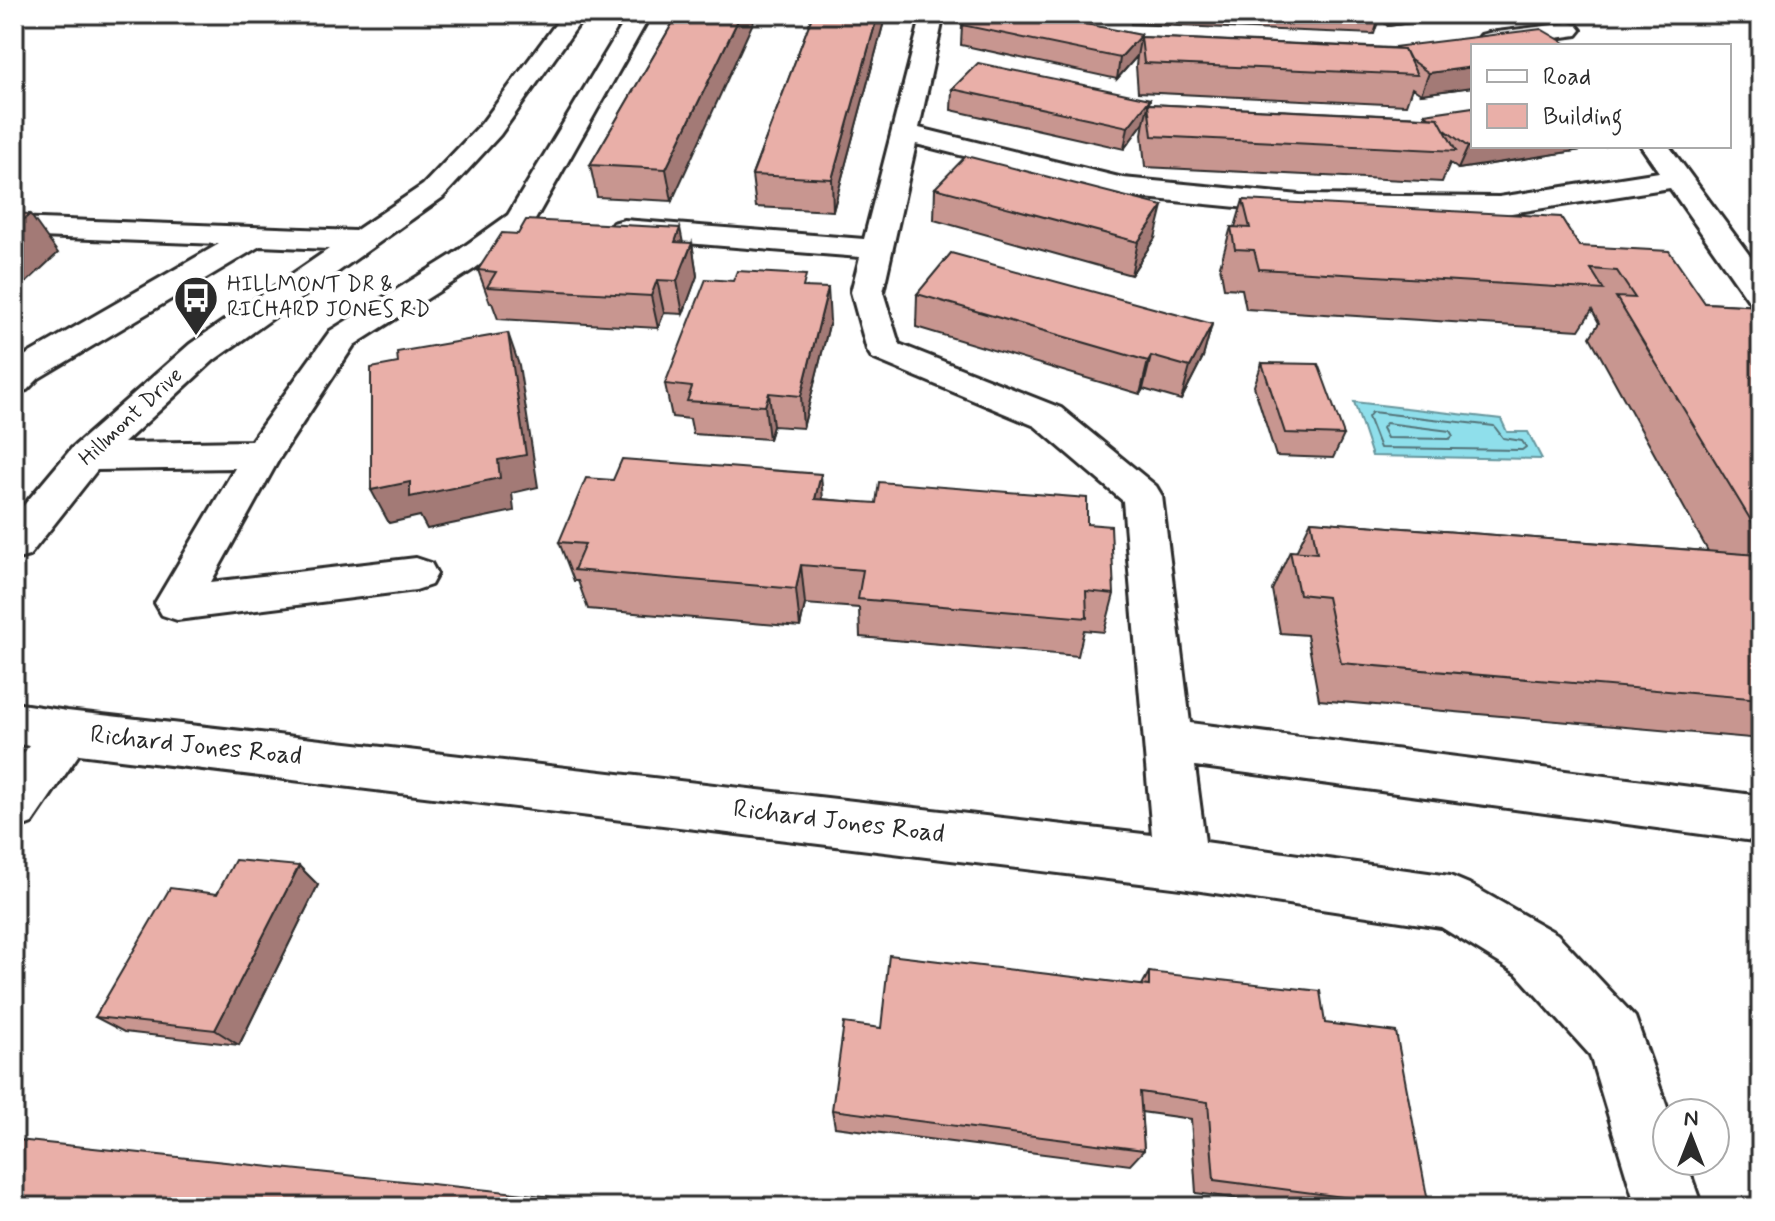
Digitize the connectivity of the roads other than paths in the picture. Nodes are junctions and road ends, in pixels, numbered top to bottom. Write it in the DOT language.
graph roads {
  1 [pos="575,14"];
  2 [pos="640,14"];
  3 [pos="933,14"];
  4 [pos="1568,30"];
  5 [pos="1459,44"];
  6 [pos="905,133"];
  7 [pos="1656,148"];
  8 [pos="1677,178"];
  9 [pos="14,227"];
  10 [pos="598,227"];
  11 [pos="252,238"];
  12 [pos="365,241"];
  13 [pos="877,249"];
  14 [pos="1761,294"];
  15 [pos="14,382"];
  16 [pos="262,454"];
  17 [pos="86,457"];
  18 [pos="14,545"];
  19 [pos="416,574"];
  20 [pos="14,723"];
  21 [pos="67,732"];
  22 [pos="1167,741"];
  23 [pos="14,807"];
  24 [pos="1761,819"];
  25 [pos="1181,863"];
  26 [pos="1669,1207"];
  1 -- 12 [label="street, Hillmont Drive"];
  2 -- 16 [label="street"];
  3 -- 6 [label="street"];
  4 -- 5 [label="street"];
  6 -- 8 [label="street"];
  6 -- 13 [label="street"];
  7 -- 8 [label="street"];
  8 -- 14 [label="street"];
  9 -- 11 [label="street"];
  10 -- 13 [label="street"];
  11 -- 12 [label="street"];
  11 -- 15 [label="street"];
  12 -- 17 [label="street, Hillmont Drive"];
  13 -- 22 [label="street"];
  16 -- 17 [label="street"];
  16 -- 19 [label="street"];
  17 -- 18 [label="street, Hillmont Drive"];
  20 -- 21 [label="street, Richard Jones Road"];
  21 -- 23 [label="street"];
  21 -- 25 [label="street, Richard Jones Road"];
  22 -- 24 [label="street"];
  22 -- 25 [label="street"];
  25 -- 26 [label="street, Richard Jones Road"];
}
